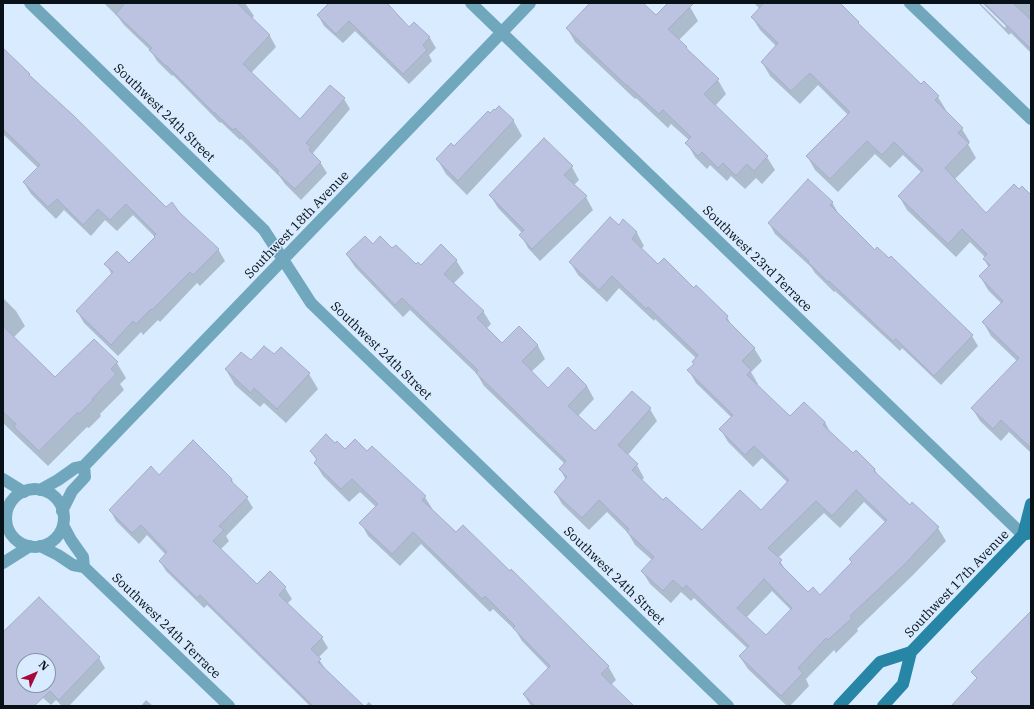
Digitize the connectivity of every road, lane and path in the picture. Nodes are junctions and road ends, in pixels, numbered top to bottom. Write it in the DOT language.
graph roads {
  1 [pos="30,3"];
  2 [pos="471,3"];
  3 [pos="530,3"];
  4 [pos="910,3"];
  5 [pos="502,32"];
  6 [pos="1031,119"];
  7 [pos="283,259"];
  8 [pos="84,466"];
  9 [pos="3,479"];
  10 [pos="40,490"];
  11 [pos="24,492"];
  12 [pos="1031,504"];
  13 [pos="62,511"];
  14 [pos="5,520"];
  15 [pos="63,525"];
  16 [pos="1027,534"];
  17 [pos="35,546"];
  18 [pos="3,563"];
  19 [pos="84,567"];
  20 [pos="911,652"];
  21 [pos="229,706"];
  22 [pos="728,706"];
  23 [pos="839,706"];
  24 [pos="883,706"];
  1 -- 7 [label="street, Southwest 24th Street"];
  2 -- 5 [label="street, Southwest 23rd Terrace"];
  3 -- 5 [label="street, Southwest 18th Avenue"];
  4 -- 6 [label="street"];
  5 -- 7 [label="street, Southwest 18th Avenue"];
  5 -- 16 [label="street, Southwest 23rd Terrace"];
  7 -- 8 [label="street, Southwest 18th Avenue"];
  7 -- 22 [label="street, Southwest 24th Street"];
  8 -- 10 [label="street, Southwest 18th Avenue"];
  8 -- 13 [label="street, Southwest 18th Avenue"];
  9 -- 11 [label="street"];
  10 -- 11 [label="street"];
  10 -- 13 [label="street"];
  11 -- 14 [label="street"];
  12 -- 16 [label="main road, Southwest 17th Avenue"];
  13 -- 15 [label="street"];
  14 -- 17 [label="street"];
  15 -- 17 [label="street"];
  15 -- 19 [label="street, Southwest 24th Terrace"];
  16 -- 20 [label="main road, Southwest 17th Avenue"];
  17 -- 18 [label="street"];
  17 -- 19 [label="street, Southwest 24th Terrace"];
  19 -- 21 [label="street, Southwest 24th Terrace"];
  20 -- 23 [label="main road, Southwest 17th Avenue"];
  20 -- 24 [label="main road, Southwest 17th Avenue"];
}
